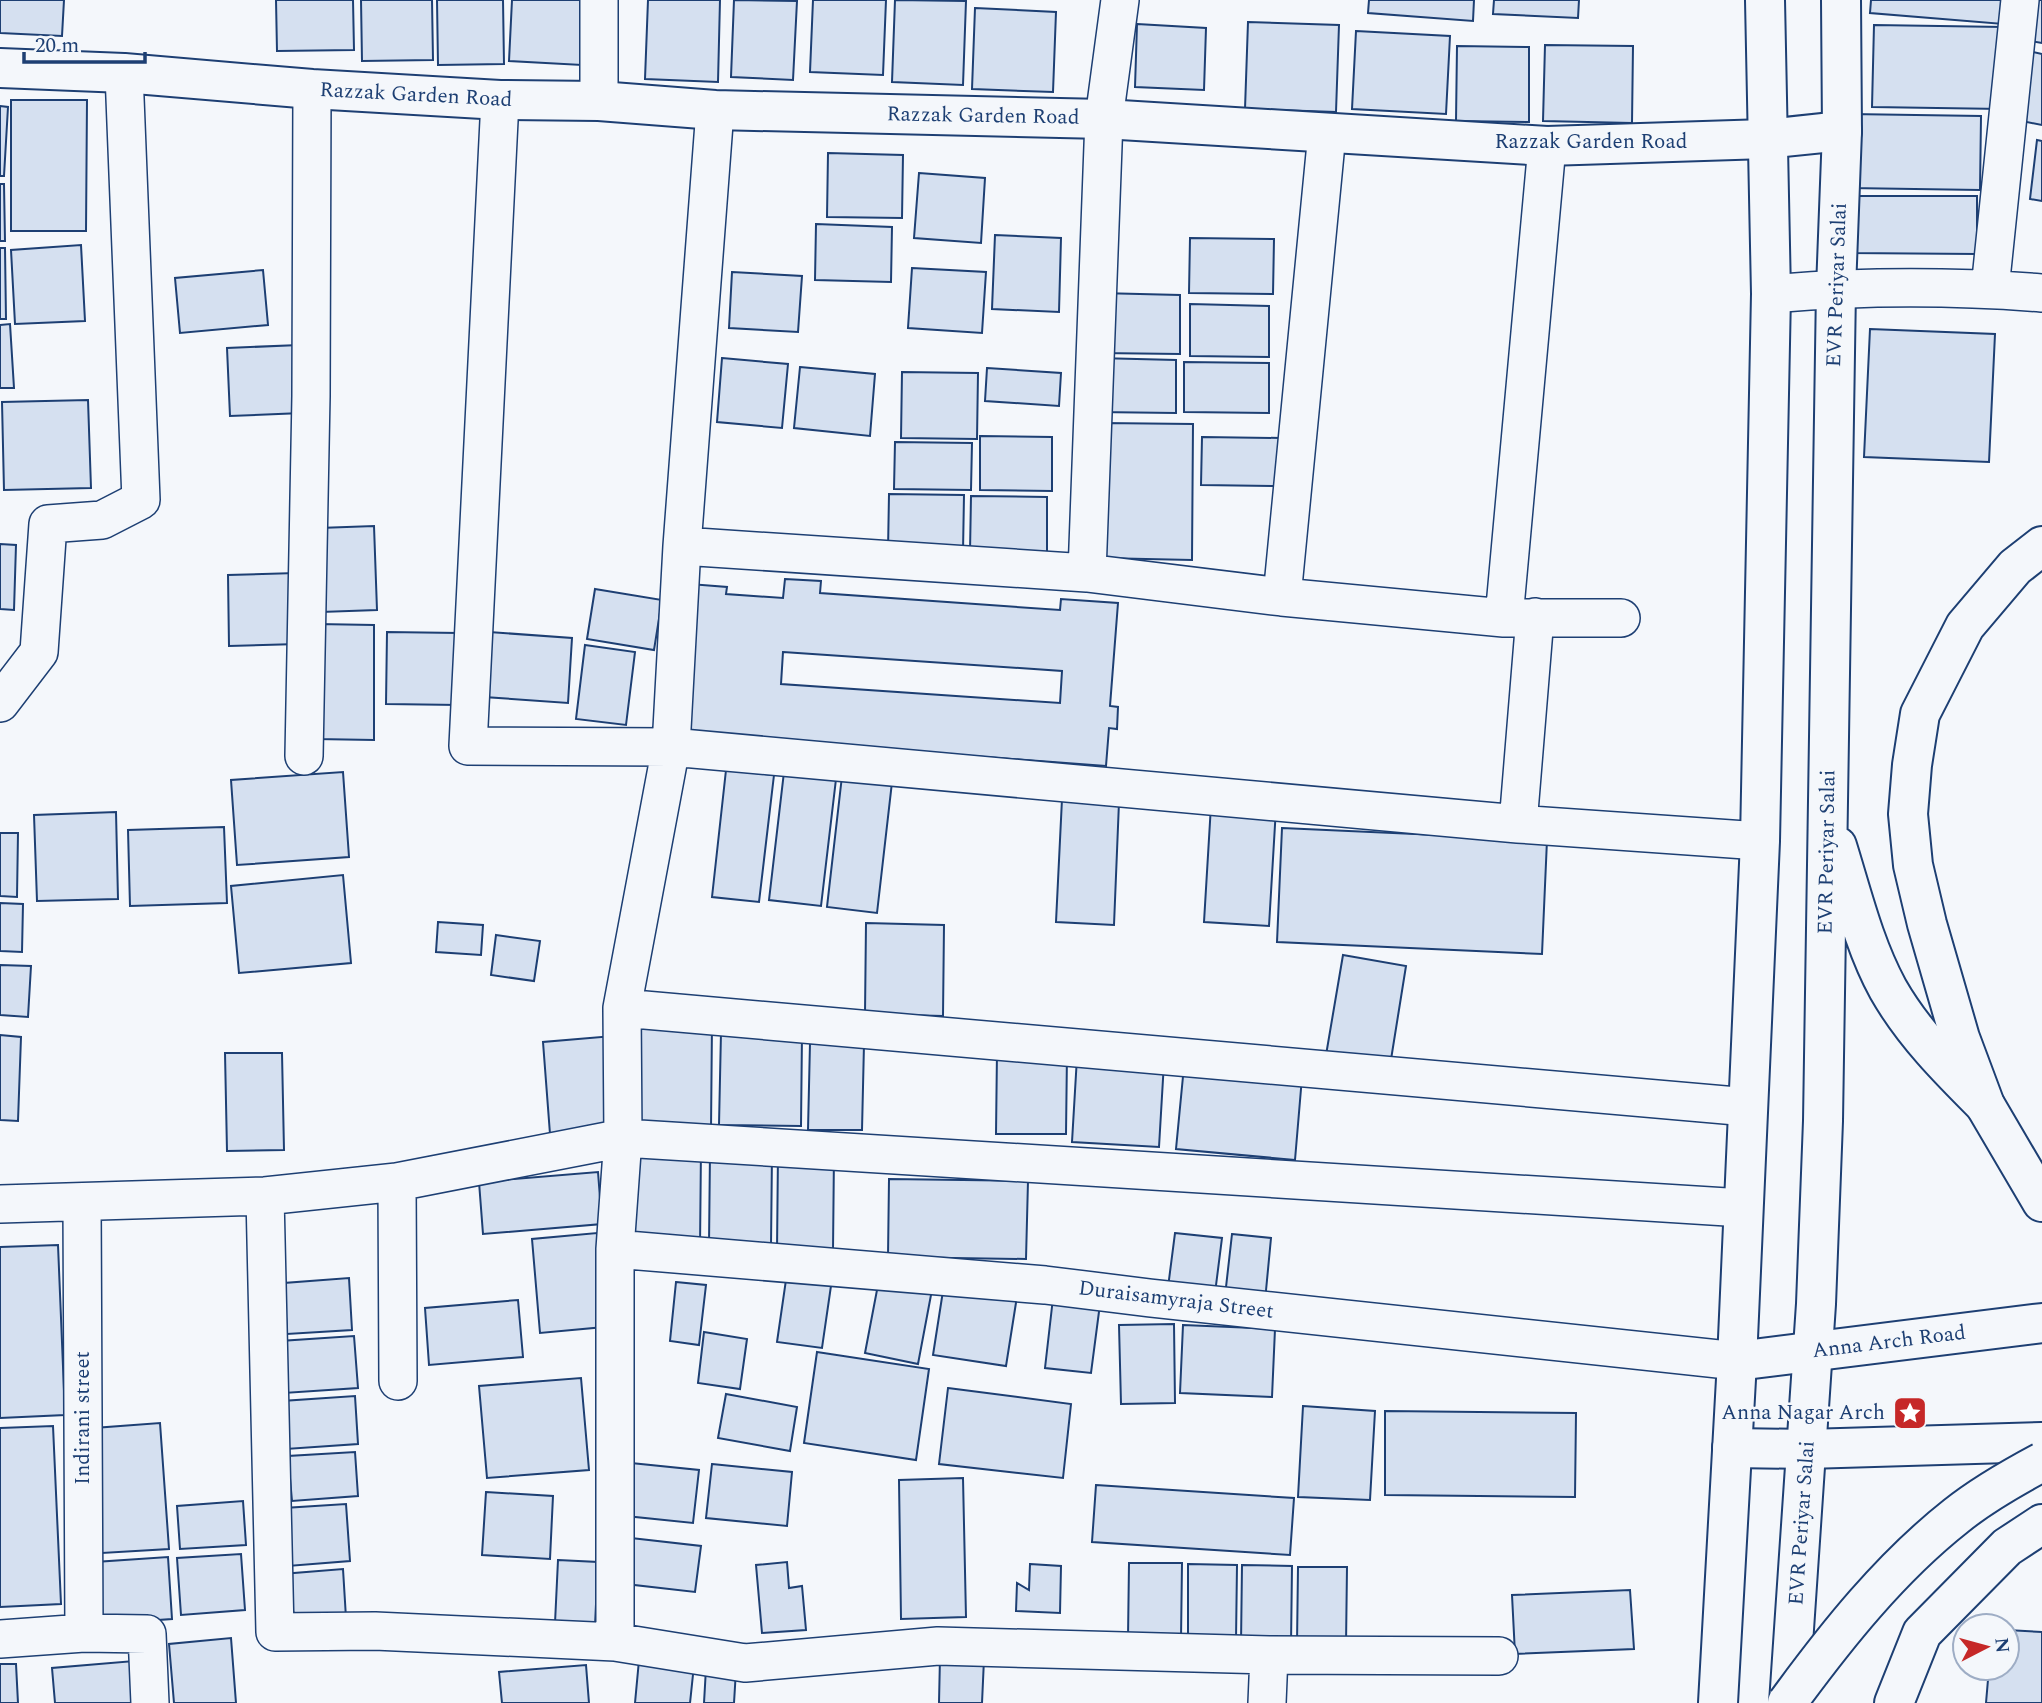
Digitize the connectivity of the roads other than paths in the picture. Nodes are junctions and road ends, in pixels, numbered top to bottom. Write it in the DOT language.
graph roads {
  1 [pos="598,0"];
  2 [pos="1121,0"];
  3 [pos="1765,0"];
  4 [pos="1841,0"];
  5 [pos="2020,0"];
  6 [pos="0,68"];
  7 [pos="124,73"];
  8 [pos="312,89"];
  9 [pos="500,100"];
  10 [pos="599,101"];
  11 [pos="715,110"];
  12 [pos="1104,119"];
  13 [pos="1842,131"];
  14 [pos="1326,133"];
  15 [pos="1766,139"];
  16 [pos="1547,146"];
  17 [pos="1836,289"];
  18 [pos="1990,289"];
  19 [pos="2042,293"];
  20 [pos="1771,294"];
  21 [pos="682,546"];
  22 [pos="2042,546"];
  23 [pos="1087,573"];
  24 [pos="1282,597"];
  25 [pos="1520,617"];
  26 [pos="1621,618"];
  27 [pos="0,703"];
  28 [pos="671,747"];
  29 [pos="304,755"];
  30 [pos="1827,814"];
  31 [pos="1518,824"];
  32 [pos="1760,841"];
  33 [pos="622,1008"];
  34 [pos="1985,1104"];
  35 [pos="1748,1107"];
  36 [pos="624,1138"];
  37 [pos="397,1182"];
  38 [pos="265,1196"];
  39 [pos="82,1202"];
  40 [pos="2042,1202"];
  41 [pos="0,1204"];
  42 [pos="1743,1208"];
  43 [pos="615,1248"];
  44 [pos="2042,1323"];
  45 [pos="1812,1352"];
  46 [pos="1737,1362"];
  47 [pos="398,1381"];
  48 [pos="2042,1442"];
  49 [pos="1732,1448"];
  50 [pos="1807,1449"];
  51 [pos="2042,1462"];
  52 [pos="2042,1524"];
  53 [pos="84,1633"];
  54 [pos="0,1639"];
  55 [pos="615,1642"];
  56 [pos="1269,1655"];
  57 [pos="1499,1656"];
  58 [pos="1716,1692"];
  59 [pos="150,1703"];
  60 [pos="1267,1703"];
  61 [pos="1788,1703"];
  62 [pos="1894,1703"];
  1 -- 10 [label="street"];
  2 -- 12 [label="street"];
  3 -- 15 [label="main road"];
  4 -- 13 [label="main road, EVR Periyar Salai"];
  5 -- 18 [label="street"];
  6 -- 7 [label="main road, Razzak Garden Road"];
  7 -- 8 [label="main road, Razzak Garden Road"];
  7 -- 27 [label="street"];
  8 -- 9 [label="main road, Razzak Garden Road"];
  8 -- 29 [label="street"];
  9 -- 10 [label="main road, Razzak Garden Road"];
  9 -- 28 [label="street"];
  10 -- 11 [label="main road, Razzak Garden Road"];
  11 -- 12 [label="main road, Razzak Garden Road"];
  11 -- 21 [label="street"];
  12 -- 14 [label="main road, Razzak Garden Road"];
  12 -- 23 [label="street"];
  13 -- 15 [label="main road, Razzak Garden Road"];
  13 -- 17 [label="main road, EVR Periyar Salai"];
  14 -- 16 [label="main road, Razzak Garden Road"];
  14 -- 24 [label="street"];
  15 -- 16 [label="main road, Razzak Garden Road"];
  15 -- 20 [label="main road"];
  16 -- 25 [label="street"];
  17 -- 18 [label="street"];
  17 -- 20 [label="street"];
  17 -- 30 [label="main road, EVR Periyar Salai"];
  18 -- 19 [label="street"];
  20 -- 32 [label="main road"];
  21 -- 23 [label="street"];
  21 -- 28 [label="street"];
  22 -- 34 [label="main road"];
  23 -- 24 [label="street"];
  24 -- 25 [label="street"];
  25 -- 26 [label="street"];
  25 -- 31 [label="street"];
  28 -- 31 [label="street"];
  28 -- 33 [label="street"];
  30 -- 34 [label="main road"];
  30 -- 45 [label="main road, EVR Periyar Salai"];
  31 -- 32 [label="street"];
  32 -- 35 [label="main road"];
  33 -- 35 [label="street"];
  33 -- 36 [label="street"];
  34 -- 40 [label="main road"];
  35 -- 42 [label="main road"];
  36 -- 37 [label="street"];
  36 -- 42 [label="street"];
  36 -- 43 [label="street"];
  37 -- 38 [label="street"];
  37 -- 47 [label="street"];
  38 -- 39 [label="street"];
  38 -- 55 [label="street"];
  39 -- 41 [label="street"];
  39 -- 53 [label="street, Indirani street"];
  42 -- 46 [label="main road"];
  43 -- 46 [label="street, Duraisamyraja Street"];
  43 -- 55 [label="street"];
  44 -- 45 [label="main road, Anna Arch Road"];
  45 -- 46 [label="main road, Anna Arch Road"];
  45 -- 50 [label="main road, EVR Periyar Salai"];
  46 -- 49 [label="main road"];
  48 -- 50 [label="main road"];
  49 -- 50 [label="main road"];
  49 -- 58 [label="main road"];
  50 -- 61 [label="main road, EVR Periyar Salai"];
  51 -- 61 [label="main road, bridge"];
  52 -- 62 [label="main road"];
  53 -- 54 [label="street"];
  53 -- 59 [label="street"];
  55 -- 56 [label="street"];
  56 -- 57 [label="street"];
  56 -- 60 [label="street"];
}
